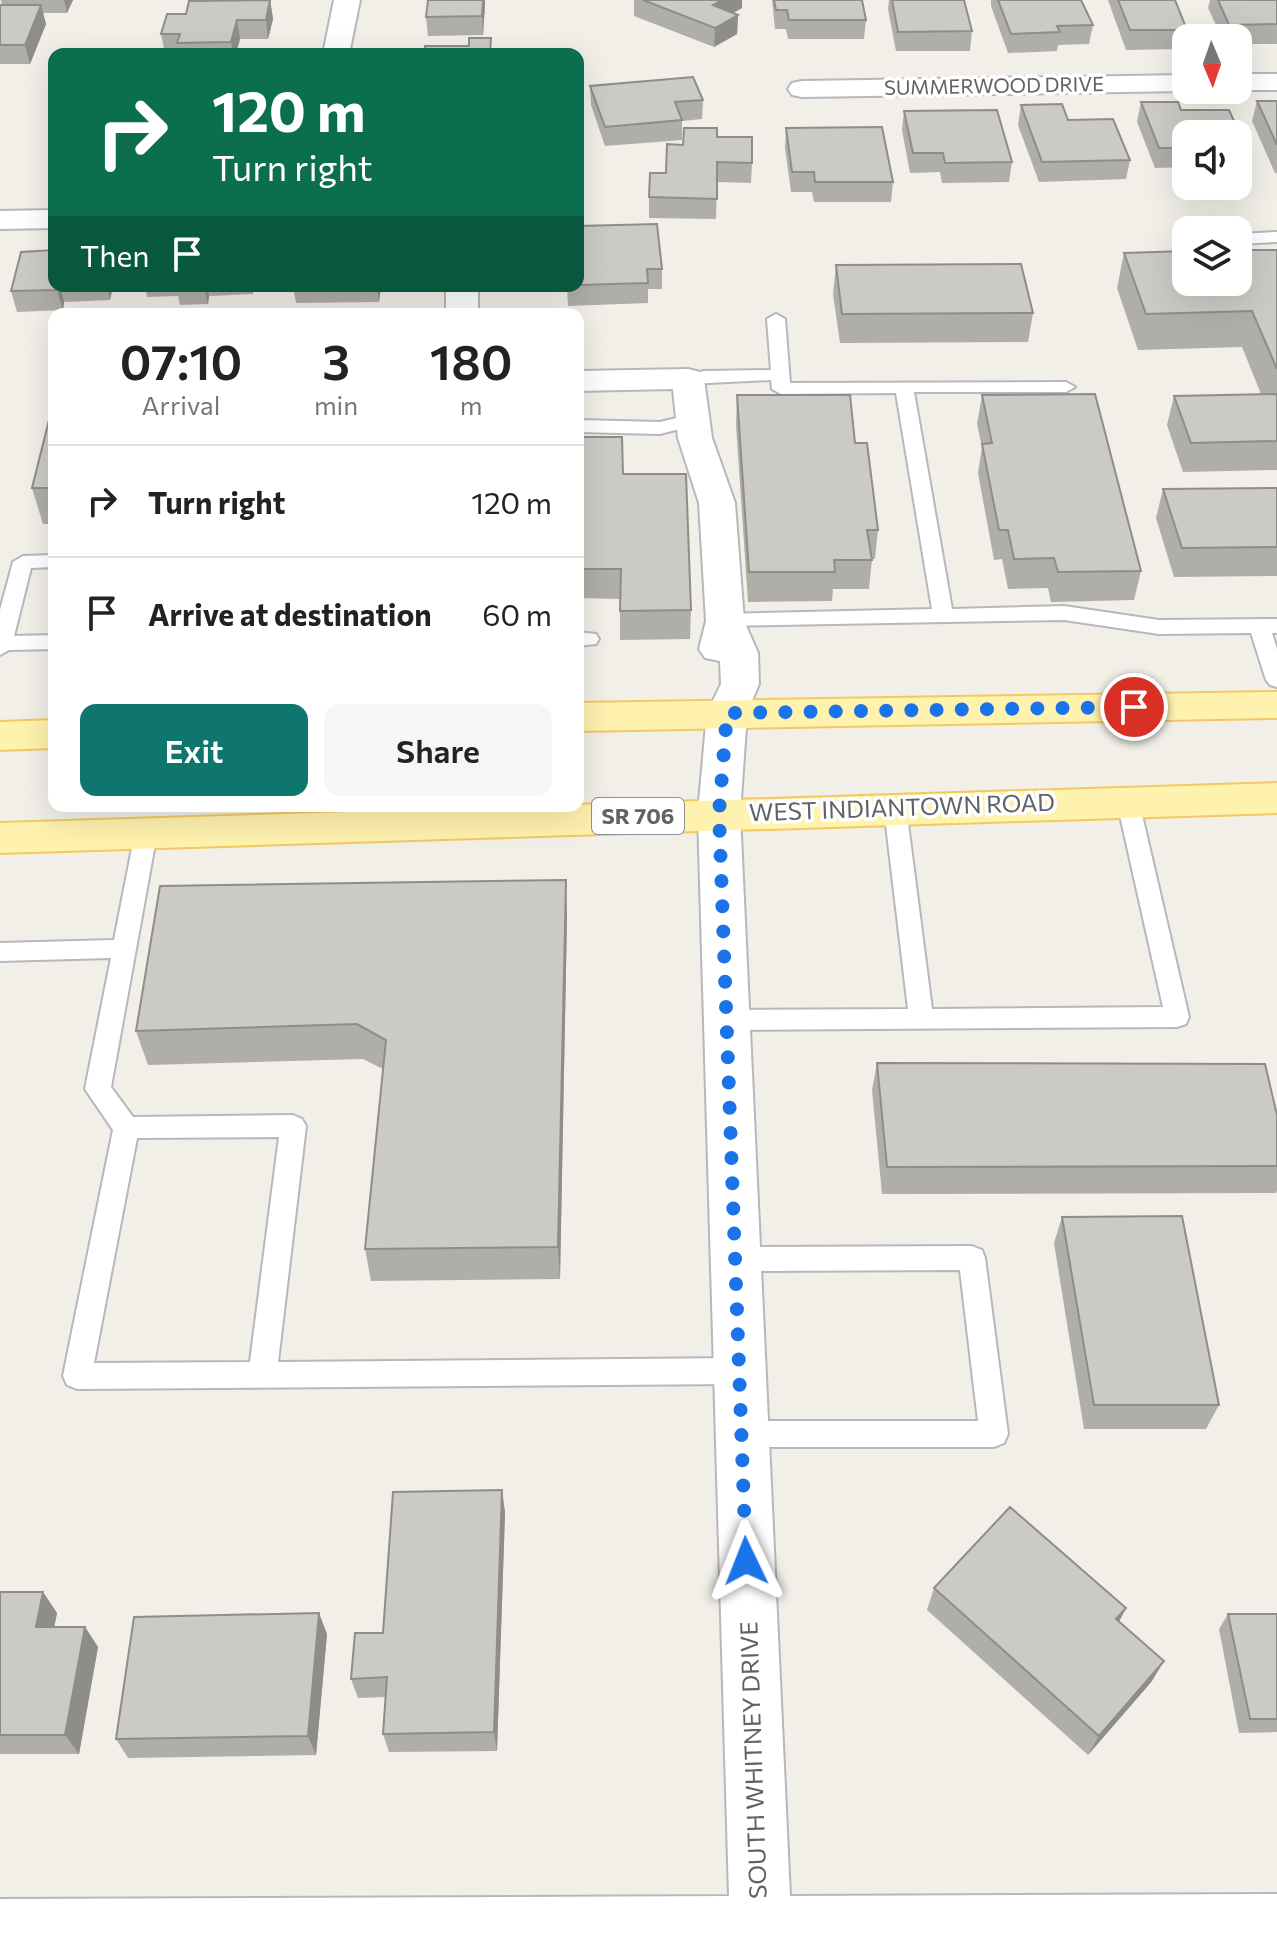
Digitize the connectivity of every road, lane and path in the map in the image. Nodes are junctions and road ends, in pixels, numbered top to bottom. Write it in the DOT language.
graph roads {
  1 [pos="347,0"];
  2 [pos="337,48"];
  3 [pos="1252,82"];
  4 [pos="1277,82"];
  5 [pos="1172,83"];
  6 [pos="802,89"];
  7 [pos="48,219"];
  8 [pos="0,220"];
  9 [pos="1277,237"];
  10 [pos="1252,238"];
  11 [pos="776,319"];
  12 [pos="780,375"];
  13 [pos="688,379"];
  14 [pos="584,381"];
  15 [pos="904,387"];
  16 [pos="1066,387"];
  17 [pos="693,420"];
  18 [pos="584,426"];
  19 [pos="48,561"];
  20 [pos="943,615"];
  21 [pos="725,621"];
  22 [pos="1268,626"];
  23 [pos="48,642"];
  24 [pos="1,646"];
  25 [pos="1277,680"];
  26 [pos="1277,705"];
  27 [pos="727,713"];
  28 [pos="584,717"];
  29 [pos="48,734"];
  30 [pos="0,736"];
  31 [pos="1277,798"];
  32 [pos="1128,802"];
  33 [pos="895,808"];
  34 [pos="719,813"];
  35 [pos="146,833"];
  36 [pos="0,838"];
  37 [pos="124,949"];
  38 [pos="0,952"];
  39 [pos="921,1019"];
  40 [pos="726,1020"];
  41 [pos="126,1128"];
  42 [pos="735,1259"];
  43 [pos="740,1371"];
  44 [pos="263,1374"];
  45 [pos="742,1434"];
  46 [pos="1277,1925"];
  47 [pos="0,1930"];
  48 [pos="761,1935"];
  1 -- 2 [label="street"];
  3 -- 4 [label="street"];
  5 -- 6 [label="street, SUMMERWOOD DRIVE"];
  7 -- 8 [label="street"];
  9 -- 10 [label="lane"];
  11 -- 12 [label="lane"];
  12 -- 13 [label="lane"];
  12 -- 15 [label="lane"];
  13 -- 14 [label="street"];
  13 -- 17 [label="street, SOUTH WHITNEY DRIVE"];
  15 -- 16 [label="lane"];
  15 -- 20 [label="lane"];
  17 -- 18 [label="lane"];
  17 -- 21 [label="street, SOUTH WHITNEY DRIVE"];
  19 -- 24 [label="lane"];
  20 -- 21 [label="lane"];
  20 -- 22 [label="lane"];
  21 -- 27 [label="street, SOUTH WHITNEY DRIVE"];
  22 -- 25 [label="lane"];
  23 -- 24 [label="lane"];
  26 -- 27 [label="main road"];
  27 -- 28 [label="main road"];
  27 -- 34 [label="street, SOUTH WHITNEY DRIVE"];
  29 -- 30 [label="main road"];
  31 -- 32 [label="main road, WEST INDIANTOWN ROAD / SR 706"];
  32 -- 33 [label="main road, WEST INDIANTOWN ROAD / SR 706"];
  32 -- 39 [label="lane"];
  33 -- 34 [label="main road, WEST INDIANTOWN ROAD / SR 706"];
  33 -- 39 [label="lane"];
  34 -- 35 [label="main road, WEST INDIANTOWN ROAD / SR 706"];
  34 -- 40 [label="street, SOUTH WHITNEY DRIVE"];
  35 -- 36 [label="main road, WEST INDIANTOWN ROAD / SR 706"];
  35 -- 37 [label="lane"];
  37 -- 38 [label="lane"];
  37 -- 41 [label="lane"];
  39 -- 40 [label="lane"];
  40 -- 42 [label="street, SOUTH WHITNEY DRIVE"];
  41 -- 44 [label="lane"];
  41 -- 44 [label="lane"];
  42 -- 43 [label="street, SOUTH WHITNEY DRIVE"];
  42 -- 45 [label="lane"];
  43 -- 44 [label="lane"];
  43 -- 45 [label="street, SOUTH WHITNEY DRIVE"];
  45 -- 48 [label="street, SOUTH WHITNEY DRIVE"];
  46 -- 48 [label="street"];
  47 -- 48 [label="street"];
}
